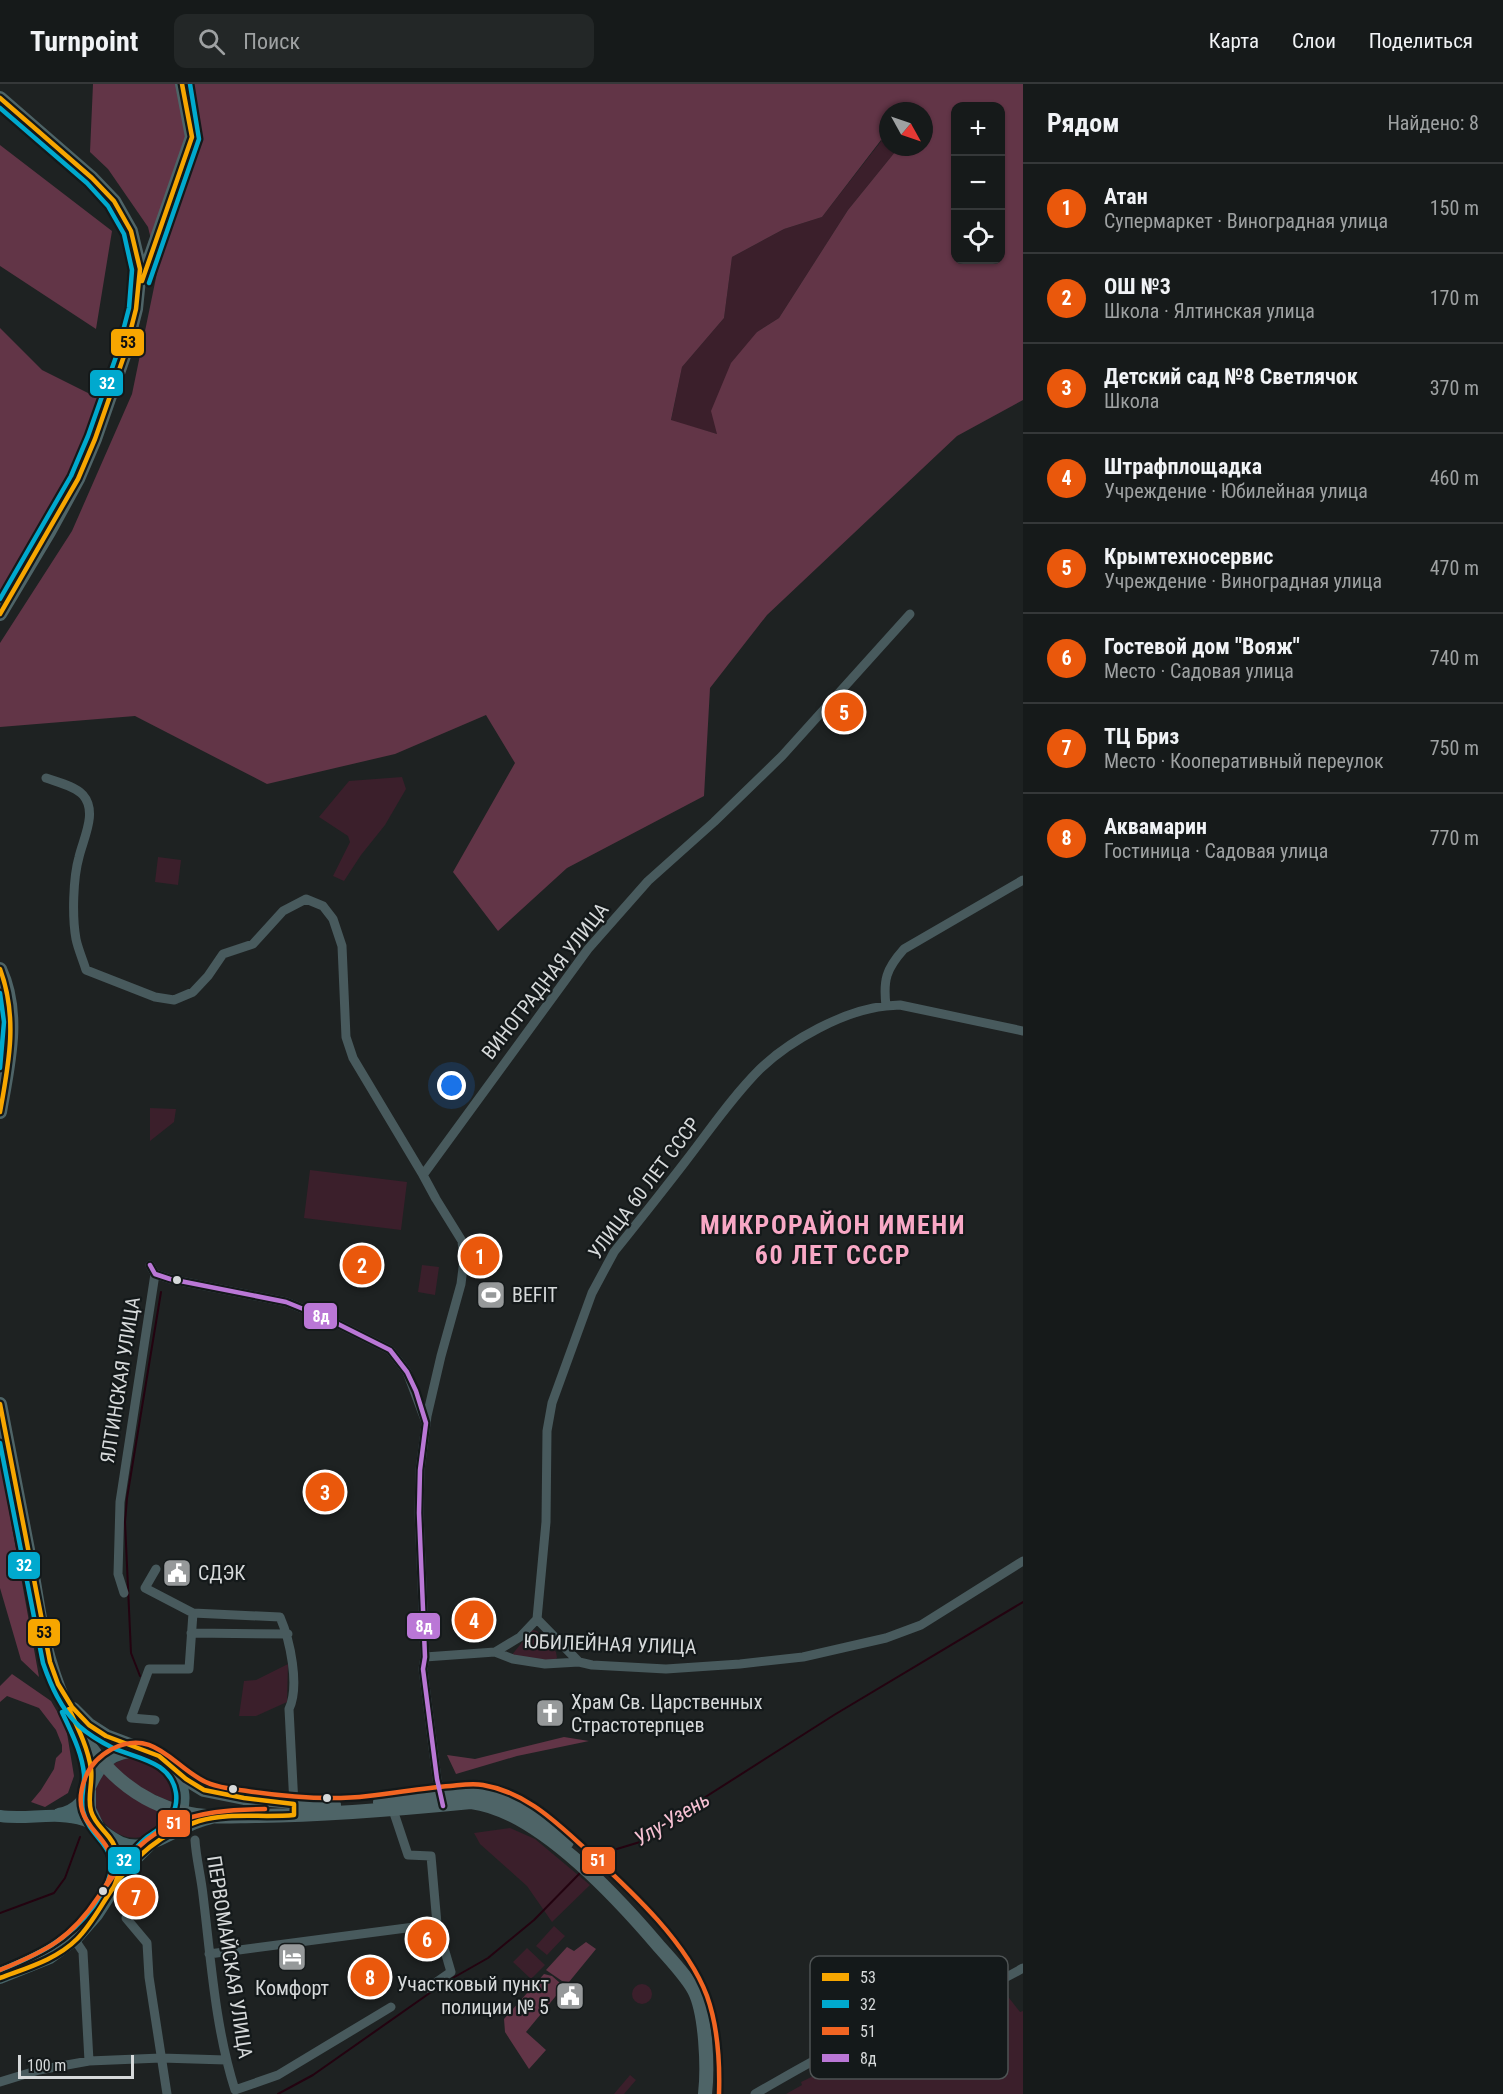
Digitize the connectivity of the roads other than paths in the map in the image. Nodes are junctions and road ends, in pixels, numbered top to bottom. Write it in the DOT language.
graph roads {
  1 [pos="182,84"];
  2 [pos="0,98"];
  3 [pos="139,289"];
  4 [pos="0,614"];
  5 [pos="910,614"];
  6 [pos="46,778"];
  7 [pos="1023,880"];
  8 [pos="0,969"];
  9 [pos="886,1006"];
  10 [pos="1023,1031"];
  11 [pos="0,1112"];
  12 [pos="423,1175"];
  13 [pos="0,1404"];
  14 [pos="426,1423"];
  15 [pos="1023,1561"];
  16 [pos="156,1569"];
  17 [pos="124,1593"];
  18 [pos="193,1613"];
  19 [pos="537,1618"];
  20 [pos="191,1633"];
  21 [pos="288,1634"];
  22 [pos="495,1652"];
  23 [pos="425,1657"];
  24 [pos="579,1662"];
  25 [pos="58,1684"];
  26 [pos="155,1720"];
  27 [pos="77,1726"];
  28 [pos="145,1751"];
  29 [pos="103,1764"];
  30 [pos="170,1765"];
  31 [pos="91,1784"];
  32 [pos="442,1800"];
  33 [pos="294,1809"];
  34 [pos="393,1810"];
  35 [pos="182,1813"];
  36 [pos="0,1816"];
  37 [pos="49,1816"];
  38 [pos="218,1817"];
  39 [pos="104,1833"];
  40 [pos="157,1840"];
  41 [pos="195,1840"];
  42 [pos="117,1882"];
  43 [pos="126,1918"];
  44 [pos="437,1924"];
  45 [pos="75,1941"];
  46 [pos="209,1954"];
  47 [pos="1023,1968"];
  48 [pos="1008,1976"];
  49 [pos="0,1978"];
  50 [pos="428,1988"];
  51 [pos="391,2007"];
  52 [pos="161,2058"];
  53 [pos="226,2060"];
  54 [pos="88,2061"];
  55 [pos="810,2062"];
  56 [pos="0,2082"];
  57 [pos="711,2093"];
  58 [pos="167,2094"];
  59 [pos="755,2094"];
  1 -- 3 [label="highway"];
  2 -- 3 [label="highway"];
  3 -- 4 [label="highway"];
  5 -- 12 [label="street, ВИНОГРАДНАЯ УЛИЦА"];
  6 -- 12 [label="street"];
  7 -- 9 [label="street"];
  8 -- 11 [label="highway"];
  9 -- 10 [label="street, УЛИЦА 60 ЛЕТ СССР"];
  9 -- 19 [label="street, УЛИЦА 60 ЛЕТ СССР"];
  12 -- 14 [label="street"];
  13 -- 25 [label="highway"];
  14 -- 17 [label="street, ЯЛТИНСКАЯ УЛИЦА"];
  14 -- 23 [label="street"];
  15 -- 24 [label="street, ЮБИЛЕЙНАЯ УЛИЦА"];
  16 -- 18 [label="street"];
  18 -- 20 [label="street"];
  18 -- 21 [label="street"];
  19 -- 22 [label="street"];
  19 -- 24 [label="street"];
  20 -- 21 [label="street"];
  20 -- 26 [label="street"];
  21 -- 33 [label="street"];
  22 -- 23 [label="street, ЮБИЛЕЙНАЯ УЛИЦА"];
  22 -- 24 [label="street, ЮБИЛЕЙНАЯ УЛИЦА"];
  23 -- 32 [label="street"];
  25 -- 27 [label="highway"];
  25 -- 28 [label="highway"];
  27 -- 29 [label="highway"];
  27 -- 31 [label="main road"];
  28 -- 29 [label="main road"];
  28 -- 30 [label="highway"];
  29 -- 31 [label="main road"];
  29 -- 35 [label="highway"];
  30 -- 33 [label="highway"];
  30 -- 35 [label="main road"];
  31 -- 37 [label="main road"];
  31 -- 39 [label="main road"];
  32 -- 33 [label="highway"];
  32 -- 34 [label="highway"];
  32 -- 57 [label="highway"];
  33 -- 34 [label="highway"];
  33 -- 38 [label="highway"];
  34 -- 44 [label="street"];
  35 -- 38 [label="highway"];
  35 -- 40 [label="main road"];
  36 -- 37 [label="main road"];
  37 -- 39 [label="main road"];
  38 -- 40 [label="main road"];
  39 -- 40 [label="main road"];
  39 -- 42 [label="main road"];
  40 -- 42 [label="main road"];
  41 -- 46 [label="street, ПЕРВОМАЙСКАЯ УЛИЦА"];
  42 -- 45 [label="main road"];
  43 -- 52 [label="street"];
  44 -- 46 [label="street"];
  44 -- 50 [label="street"];
  45 -- 49 [label="main road"];
  45 -- 54 [label="street"];
  46 -- 53 [label="street, ПЕРВОМАЙСКАЯ УЛИЦА"];
  47 -- 48 [label="street"];
  51 -- 53 [label="street, ПЕРВОМАЙСКАЯ УЛИЦА"];
  52 -- 53 [label="street"];
  52 -- 54 [label="street"];
  52 -- 58 [label="street"];
  54 -- 56 [label="street"];
  55 -- 59 [label="street"];
}
